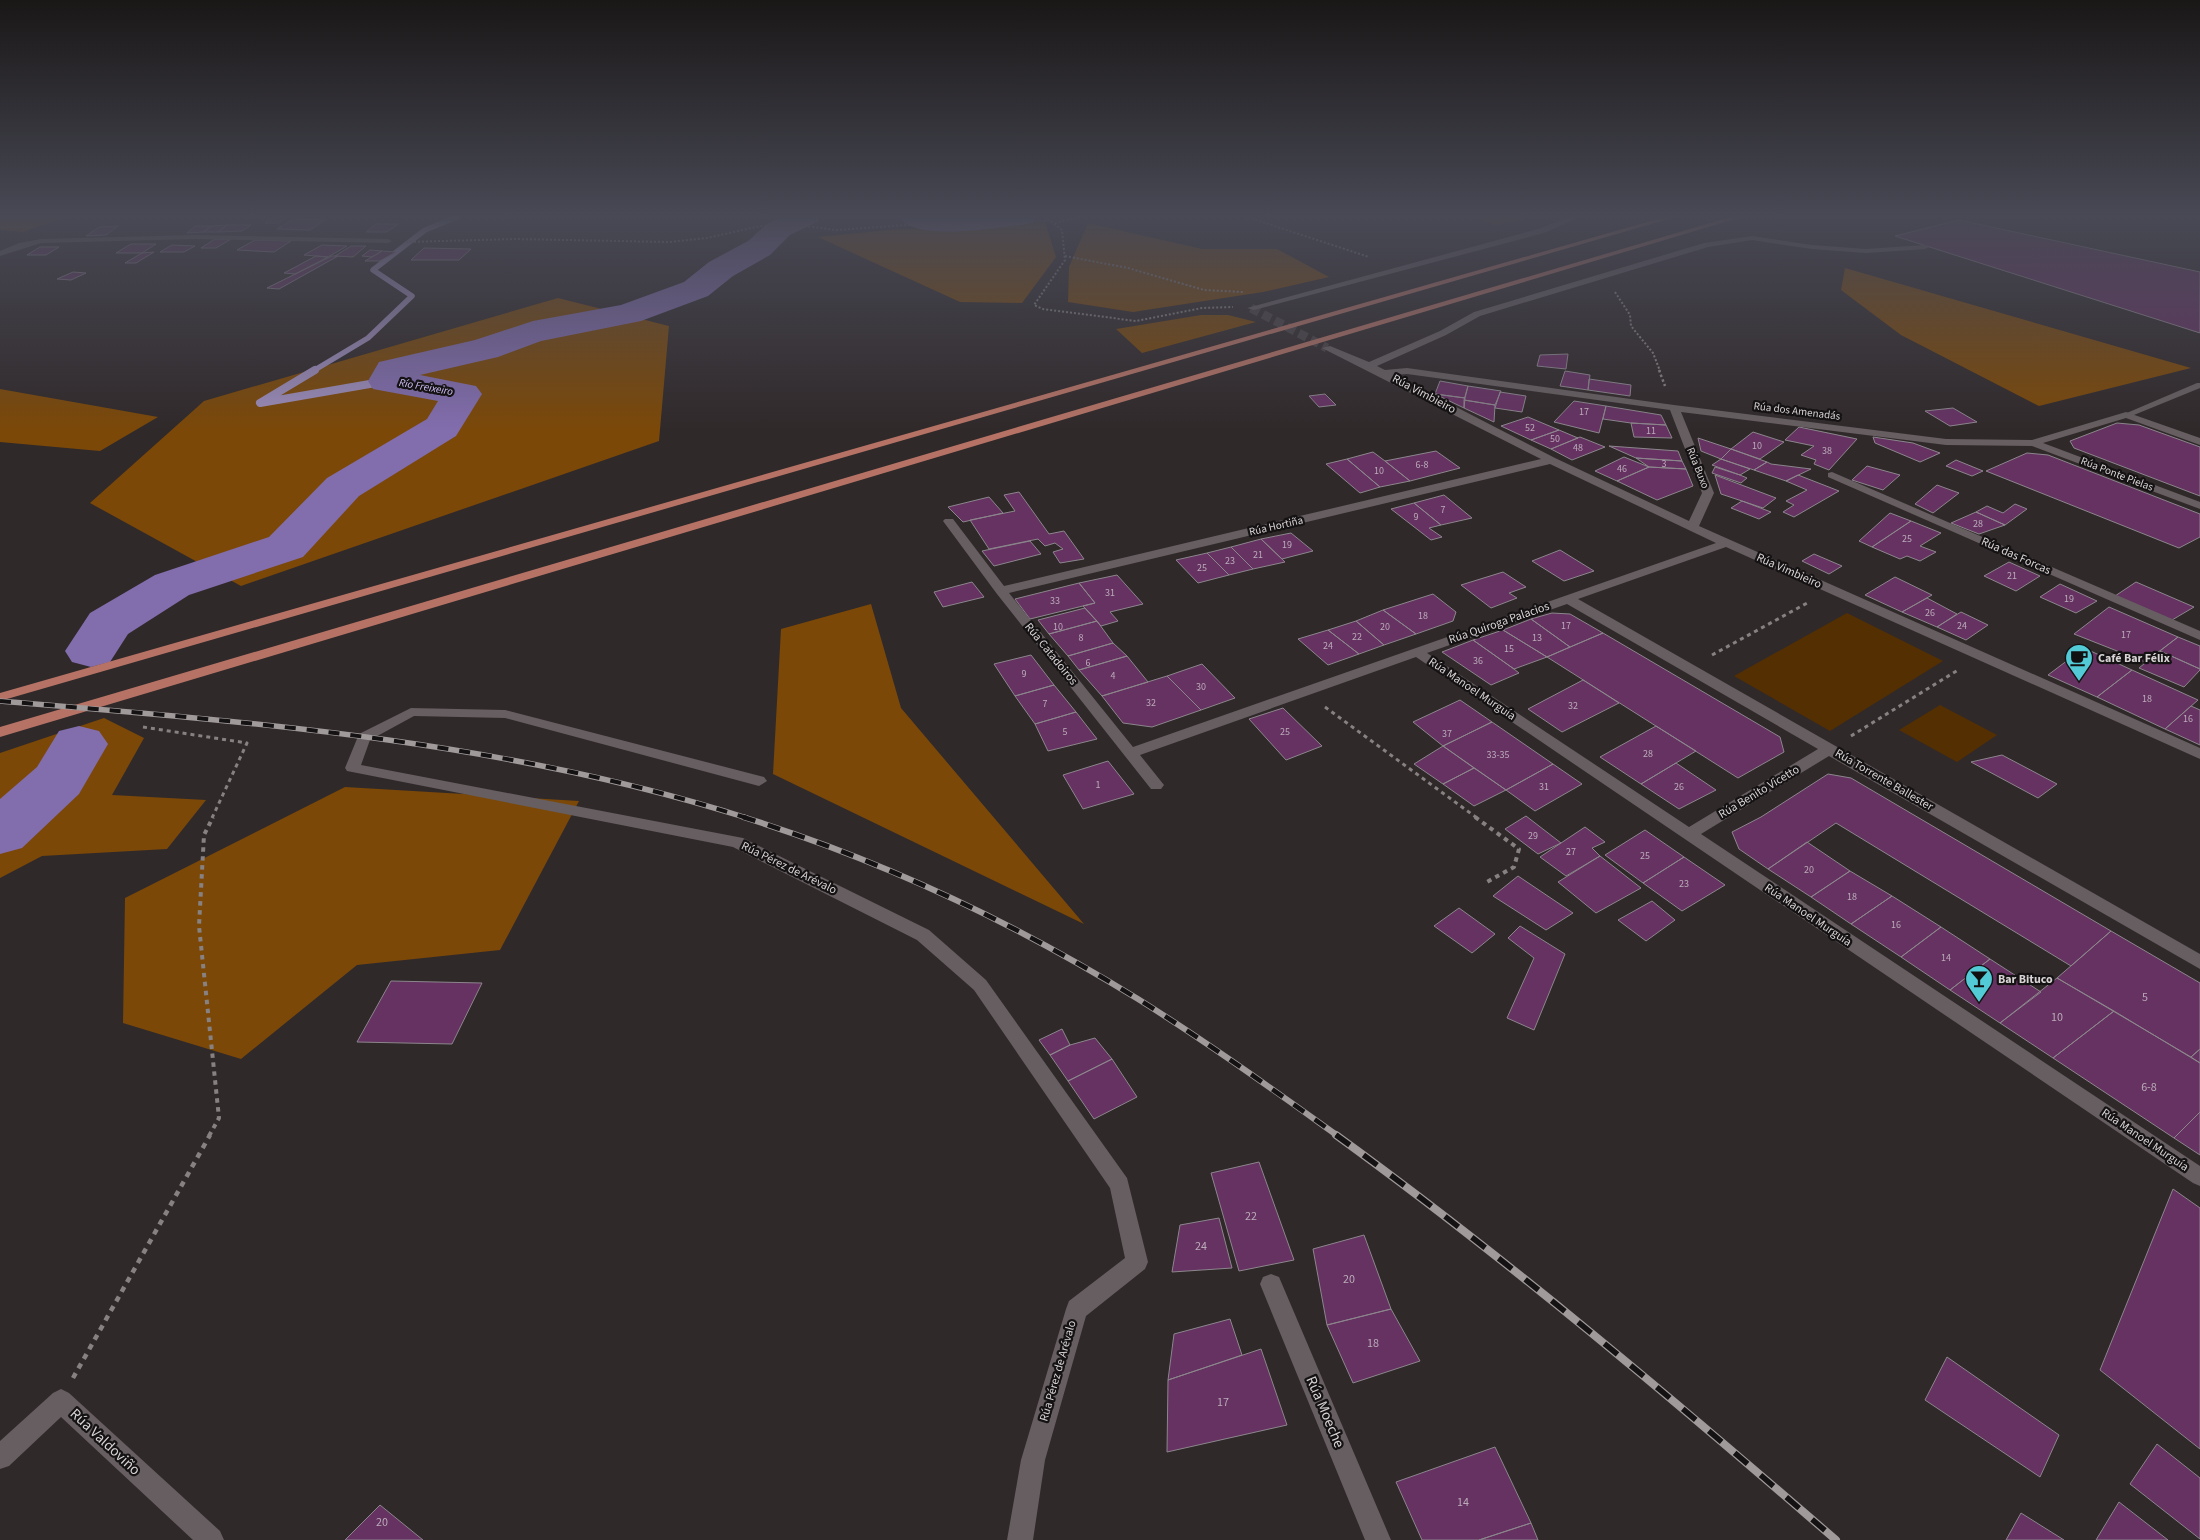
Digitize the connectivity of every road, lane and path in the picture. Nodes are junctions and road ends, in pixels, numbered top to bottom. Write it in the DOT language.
graph roads {
  1 [pos="1046,288"];
  2 [pos="1197,288"];
  3 [pos="1329,288"];
  4 [pos="1424,288"];
  5 [pos="1499,288"];
  6 [pos="1564,288"];
  7 [pos="1611,288"];
  8 [pos="1276,302"];
  9 [pos="1251,308"];
  10 [pos="1327,348"];
  11 [pos="1369,366"];
  12 [pos="1384,373"];
  13 [pos="2200,385"];
  14 [pos="1674,408"];
  15 [pos="2126,415"];
  16 [pos="2200,442"];
  17 [pos="2033,443"];
  18 [pos="1552,460"];
  19 [pos="1832,475"];
  20 [pos="2200,506"];
  21 [pos="949,521"];
  22 [pos="1692,526"];
  23 [pos="1726,543"];
  24 [pos="1832,590"];
  25 [pos="1000,591"];
  26 [pos="1568,599"];
  27 [pos="2200,636"];
  28 [pos="1417,652"];
  29 [pos="1980,656"];
  30 [pos="1688,668"];
  31 [pos="1304,692"];
  32 [pos="0,698"];
  33 [pos="143,728"];
  34 [pos="0,732"];
  35 [pos="1829,749"];
  36 [pos="1130,753"];
  37 [pos="2200,754"];
  38 [pos="759,781"];
  39 [pos="1156,785"];
  40 [pos="1688,835"];
  41 [pos="1485,883"];
  42 [pos="2200,962"];
  43 [pos="2200,1177"];
  44 [pos="1271,1284"];
  45 [pos="61,1401"];
  46 [pos="0,1457"];
  47 [pos="211,1540"];
  48 [pos="1020,1540"];
  49 [pos="1378,1540"];
  1 -- 9 [label="path"];
  2 -- 8 [label="path"];
  3 -- 8 [label="street"];
  4 -- 32 [label="highway"];
  5 -- 34 [label="highway"];
  6 -- 11 [label="street"];
  7 -- 14 [label="path"];
  8 -- 9 [label="street"];
  10 -- 11 [label="street, Rúa Vimbieiro"];
  11 -- 12 [label="street, Rúa Vimbieiro"];
  12 -- 14 [label="street, Rúa dos Amenadás"];
  12 -- 18 [label="street, Rúa Vimbieiro"];
  13 -- 15 [label="lane, Rúa dos Amenadás"];
  14 -- 17 [label="street, Rúa dos Amenadás"];
  14 -- 22 [label="street, Rúa Buxo"];
  15 -- 16 [label="street"];
  15 -- 17 [label="street, Rúa dos Amenadás"];
  17 -- 20 [label="street, Rúa Ponte Pielas"];
  18 -- 22 [label="street, Rúa Vimbieiro"];
  18 -- 25 [label="street, Rúa Hortiña"];
  19 -- 27 [label="street, Rúa das Forcas"];
  21 -- 25 [label="street, Rúa Catadoiros"];
  22 -- 23 [label="street, Rúa Vimbieiro"];
  23 -- 24 [label="street, Rúa Vimbieiro"];
  23 -- 26 [label="street, Rúa Quiroga Palacios"];
  24 -- 29 [label="street, Rúa Vimbieiro"];
  24 -- 30 [label="path"];
  25 -- 36 [label="street, Rúa Catadoiros"];
  26 -- 28 [label="street, Rúa Quiroga Palacios"];
  26 -- 30 [label="street, Rúa Torrente Ballester"];
  28 -- 31 [label="street, Rúa Quiroga Palacios"];
  28 -- 40 [label="street, Rúa Manoel Murguía"];
  29 -- 35 [label="path"];
  29 -- 37 [label="street, Rúa Vimbieiro"];
  30 -- 35 [label="street, Rúa Torrente Ballester"];
  31 -- 36 [label="street, Rúa Quiroga Palacios"];
  31 -- 41 [label="path"];
  33 -- 45 [label="path"];
  35 -- 40 [label="street, Rúa Benito Vicetto"];
  35 -- 42 [label="street, Rúa Torrente Ballester"];
  36 -- 39 [label="street, Rúa Catadoiros"];
  38 -- 48 [label="street, Rúa Pérez de Arévalo"];
  40 -- 43 [label="street, Rúa Manoel Murguía"];
  44 -- 49 [label="street, Rúa Moeche"];
  45 -- 46 [label="street, Rúa Valdoviño"];
  45 -- 47 [label="street, Rúa Valdoviño"];
}
